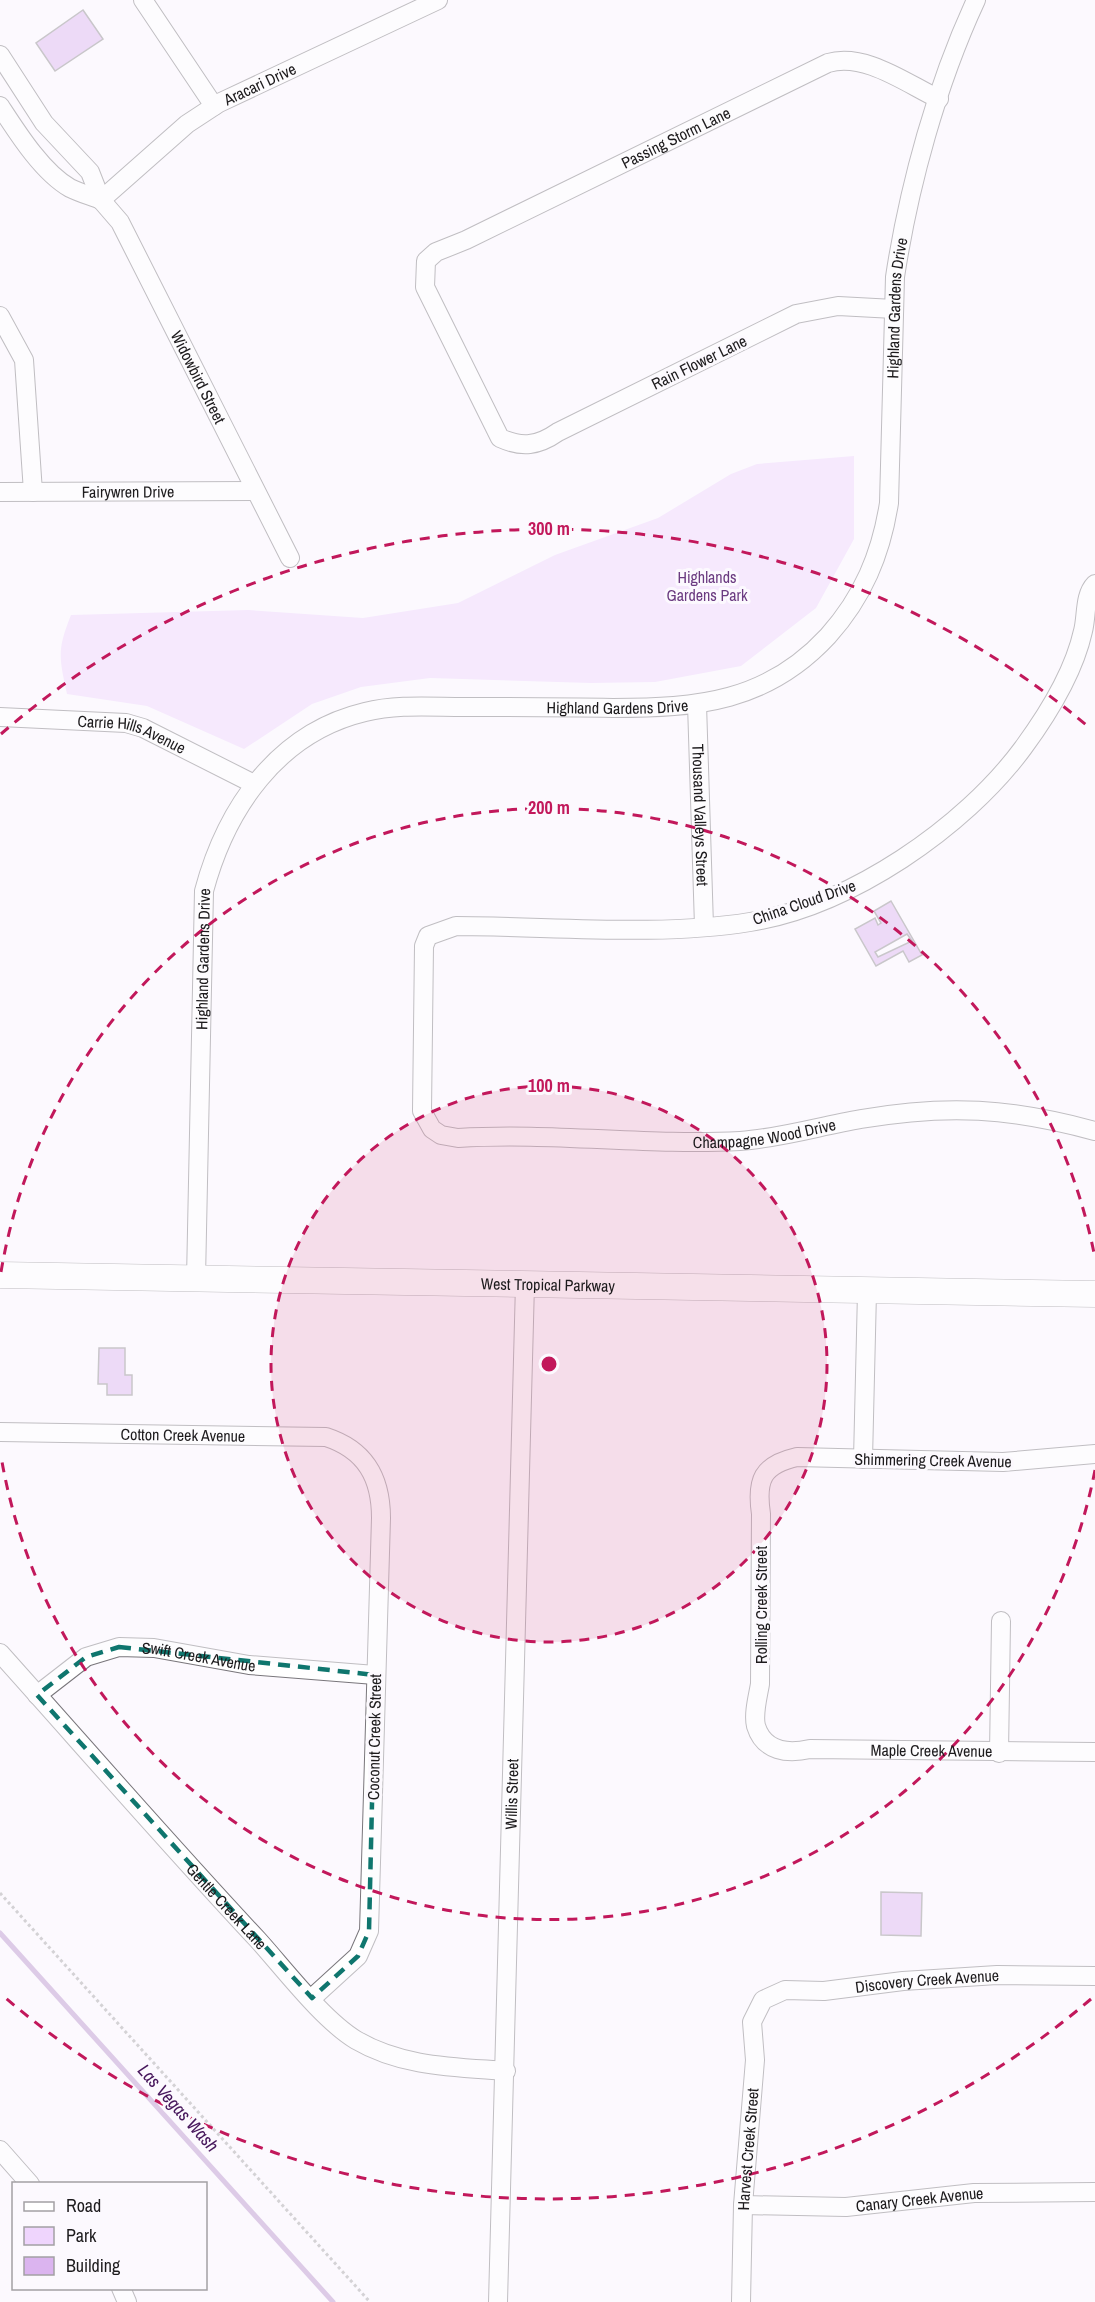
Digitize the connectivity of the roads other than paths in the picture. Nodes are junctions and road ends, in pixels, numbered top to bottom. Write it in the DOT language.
graph roads {
  1 [pos="142,0"];
  2 [pos="438,0"];
  3 [pos="976,0"];
  4 [pos="411,6"];
  5 [pos="0,55"];
  6 [pos="939,99"];
  7 [pos="0,106"];
  8 [pos="214,106"];
  9 [pos="101,200"];
  10 [pos="894,309"];
  11 [pos="0,316"];
  12 [pos="512,444"];
  13 [pos="254,491"];
  14 [pos="0,492"];
  15 [pos="33,492"];
  16 [pos="290,558"];
  17 [pos="1095,584"];
  18 [pos="697,704"];
  19 [pos="0,717"];
  20 [pos="254,784"];
  21 [pos="704,926"];
  22 [pos="432,1129"];
  23 [pos="1095,1131"];
  24 [pos="0,1275"];
  25 [pos="196,1279"];
  26 [pos="525,1284"];
  27 [pos="867,1292"];
  28 [pos="1095,1294"];
  29 [pos="0,1432"];
  30 [pos="1095,1454"];
  31 [pos="360,1458"];
  32 [pos="863,1459"];
  33 [pos="772,1465"];
  34 [pos="1001,1621"];
  35 [pos="0,1653"];
  36 [pos="375,1675"];
  37 [pos="37,1695"];
  38 [pos="770,1744"];
  39 [pos="1095,1752"];
  40 [pos="999,1753"];
  41 [pos="1095,1976"];
  42 [pos="312,1998"];
  43 [pos="763,2000"];
  44 [pos="506,2071"];
  45 [pos="0,2150"];
  46 [pos="28,2182"];
  47 [pos="1095,2192"];
  48 [pos="743,2205"];
  49 [pos="498,2302"];
  50 [pos="741,2302"];
  1 -- 8 [label="street"];
  2 -- 4 [label="street, Aracari Drive"];
  3 -- 6 [label="street, Highland Gardens Drive"];
  4 -- 8 [label="street, Aracari Drive"];
  5 -- 9 [label="street, Widowbird Street"];
  6 -- 10 [label="street, Highland Gardens Drive"];
  6 -- 12 [label="street, Passing Storm Lane"];
  7 -- 9 [label="street, Widowbird Street"];
  8 -- 9 [label="street, Aracari Drive"];
  9 -- 13 [label="street, Widowbird Street"];
  10 -- 12 [label="street, Rain Flower Lane"];
  10 -- 18 [label="street, Highland Gardens Drive"];
  11 -- 15 [label="street"];
  13 -- 15 [label="street, Fairywren Drive"];
  13 -- 16 [label="street, Widowbird Street"];
  14 -- 15 [label="street, Fairywren Drive"];
  17 -- 21 [label="street, China Cloud Drive"];
  18 -- 20 [label="street, Highland Gardens Drive"];
  18 -- 21 [label="street, Thousand Valleys Street"];
  19 -- 20 [label="street, Carrie Hills Avenue"];
  20 -- 25 [label="street, Highland Gardens Drive"];
  21 -- 22 [label="street, China Cloud Drive"];
  22 -- 23 [label="street, Champagne Wood Drive"];
  24 -- 25 [label="main road, West Tropical Parkway"];
  25 -- 26 [label="main road, West Tropical Parkway"];
  26 -- 27 [label="main road, West Tropical Parkway"];
  26 -- 44 [label="street, Willis Street"];
  27 -- 28 [label="main road, West Tropical Parkway"];
  27 -- 32 [label="street"];
  29 -- 31 [label="street, Cotton Creek Avenue"];
  30 -- 32 [label="street, Shimmering Creek Avenue"];
  31 -- 36 [label="street, Coconut Creek Street"];
  32 -- 33 [label="street, Shimmering Creek Avenue"];
  33 -- 38 [label="street, Rolling Creek Street"];
  34 -- 40 [label="street"];
  35 -- 37 [label="street, Gentle Creek Lane"];
  36 -- 37 [label="street, Swift Creek Avenue"];
  36 -- 42 [label="street, Coconut Creek Street"];
  37 -- 42 [label="street, Gentle Creek Lane"];
  38 -- 40 [label="street, Maple Creek Avenue"];
  39 -- 40 [label="street, Maple Creek Avenue"];
  41 -- 43 [label="street, Discovery Creek Avenue"];
  42 -- 44 [label="street, Gentle Creek Lane"];
  43 -- 48 [label="street, Harvest Creek Street"];
  44 -- 49 [label="street, Willis Street"];
  45 -- 46 [label="street"];
  47 -- 48 [label="street, Canary Creek Avenue"];
  48 -- 50 [label="street, Harvest Creek Street"];
}
